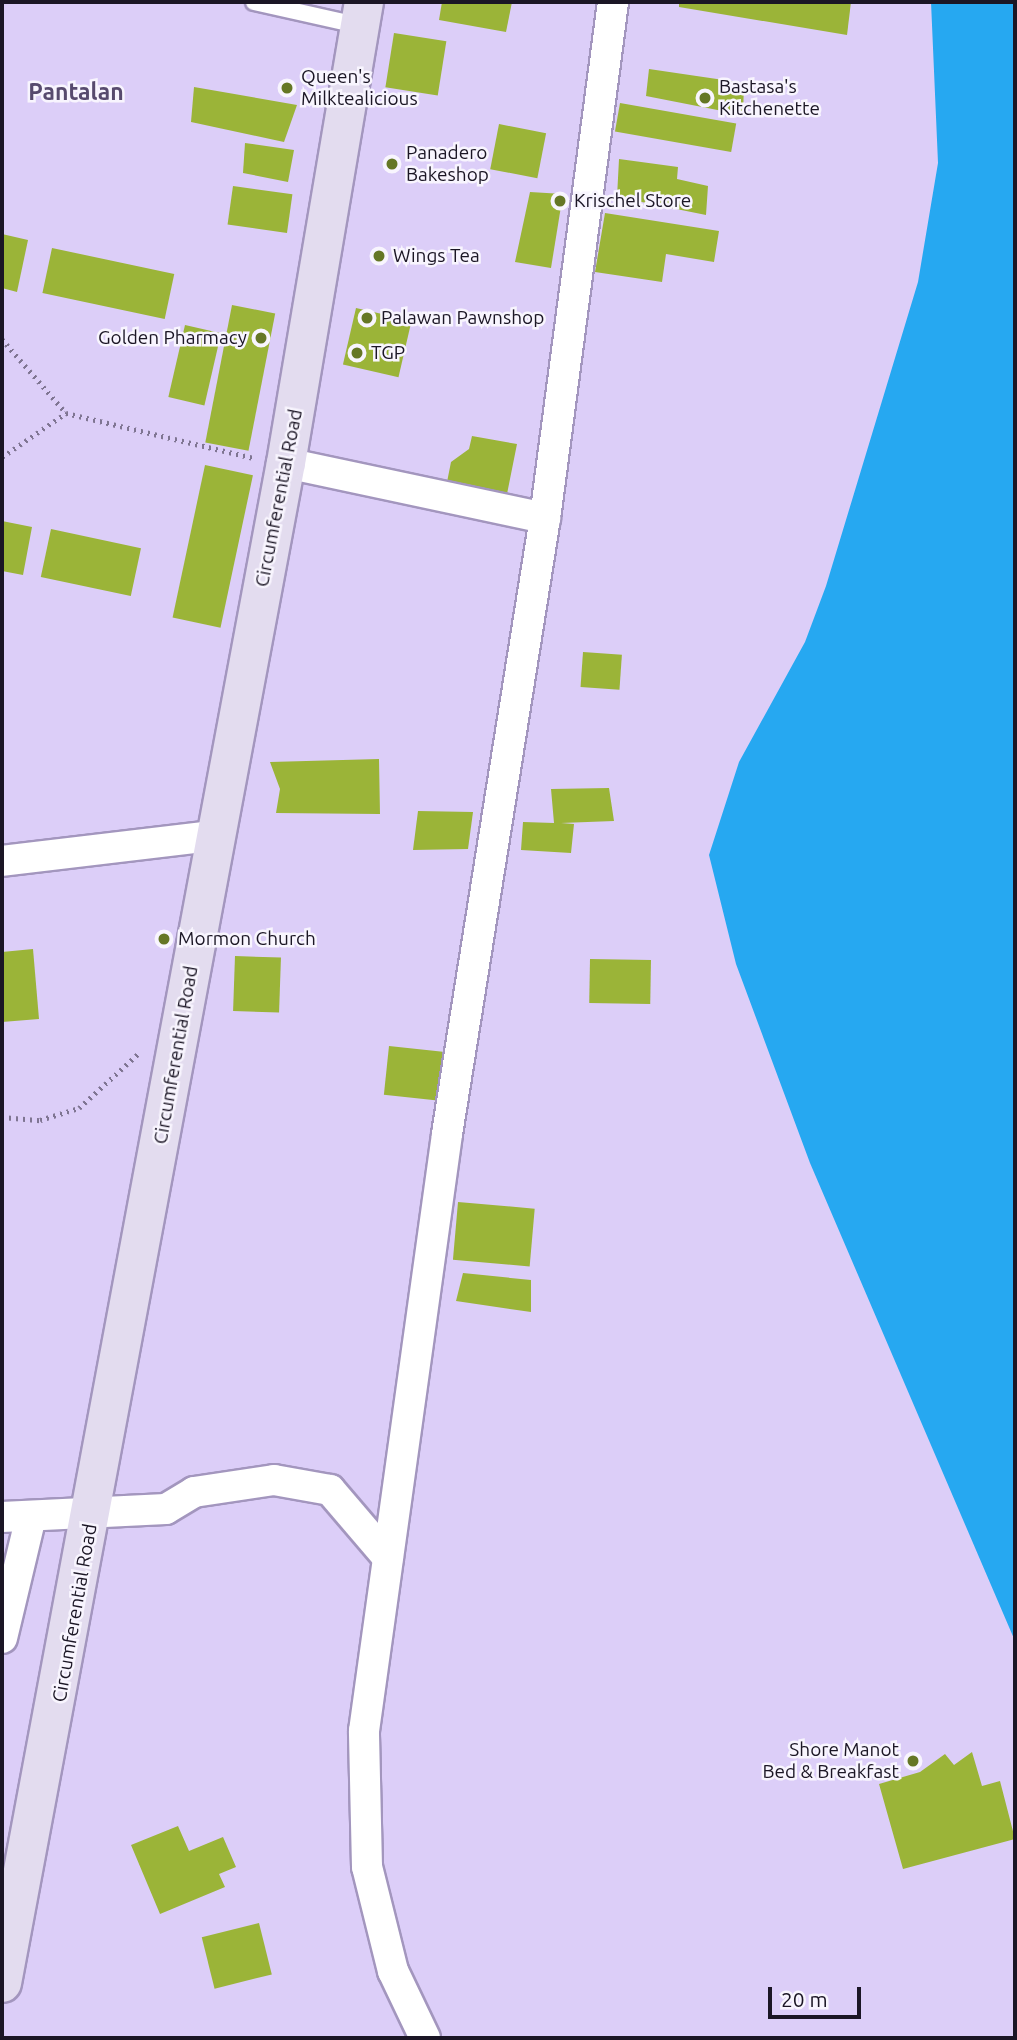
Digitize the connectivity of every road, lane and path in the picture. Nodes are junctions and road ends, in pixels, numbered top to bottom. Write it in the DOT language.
graph roads {
  1 [pos="254,2"];
  2 [pos="613,2"];
  3 [pos="362,14"];
  4 [pos="2,339"];
  5 [pos="66,413"];
  6 [pos="2,457"];
  7 [pos="286,463"];
  8 [pos="545,518"];
  9 [pos="213,836"];
  10 [pos="2,861"];
  11 [pos="177,1052"];
  12 [pos="2,1117"];
  13 [pos="93,1515"];
  14 [pos="16,1517"];
  15 [pos="388,1558"];
  16 [pos="2,1638"];
  17 [pos="14,1875"];
  18 [pos="2,1983"];
  19 [pos="425,2038"];
  1 -- 3 [label="lane"];
  2 -- 8 [label="street"];
  3 -- 7 [label="main road, Circumferential Road"];
  4 -- 5 [label="path"];
  5 -- 6 [label="path"];
  5 -- 7 [label="path"];
  7 -- 8 [label="street"];
  7 -- 9 [label="main road, Circumferential Road"];
  8 -- 15 [label="street"];
  9 -- 10 [label="street"];
  9 -- 11 [label="main road, Circumferential Road"];
  11 -- 12 [label="path"];
  11 -- 13 [label="main road, Circumferential Road"];
  13 -- 14 [label="street"];
  13 -- 15 [label="street"];
  13 -- 17 [label="main road, Circumferential Road"];
  14 -- 16 [label="street"];
  15 -- 19 [label="street"];
  17 -- 18 [label="main road, Circumferential Road"];
}
